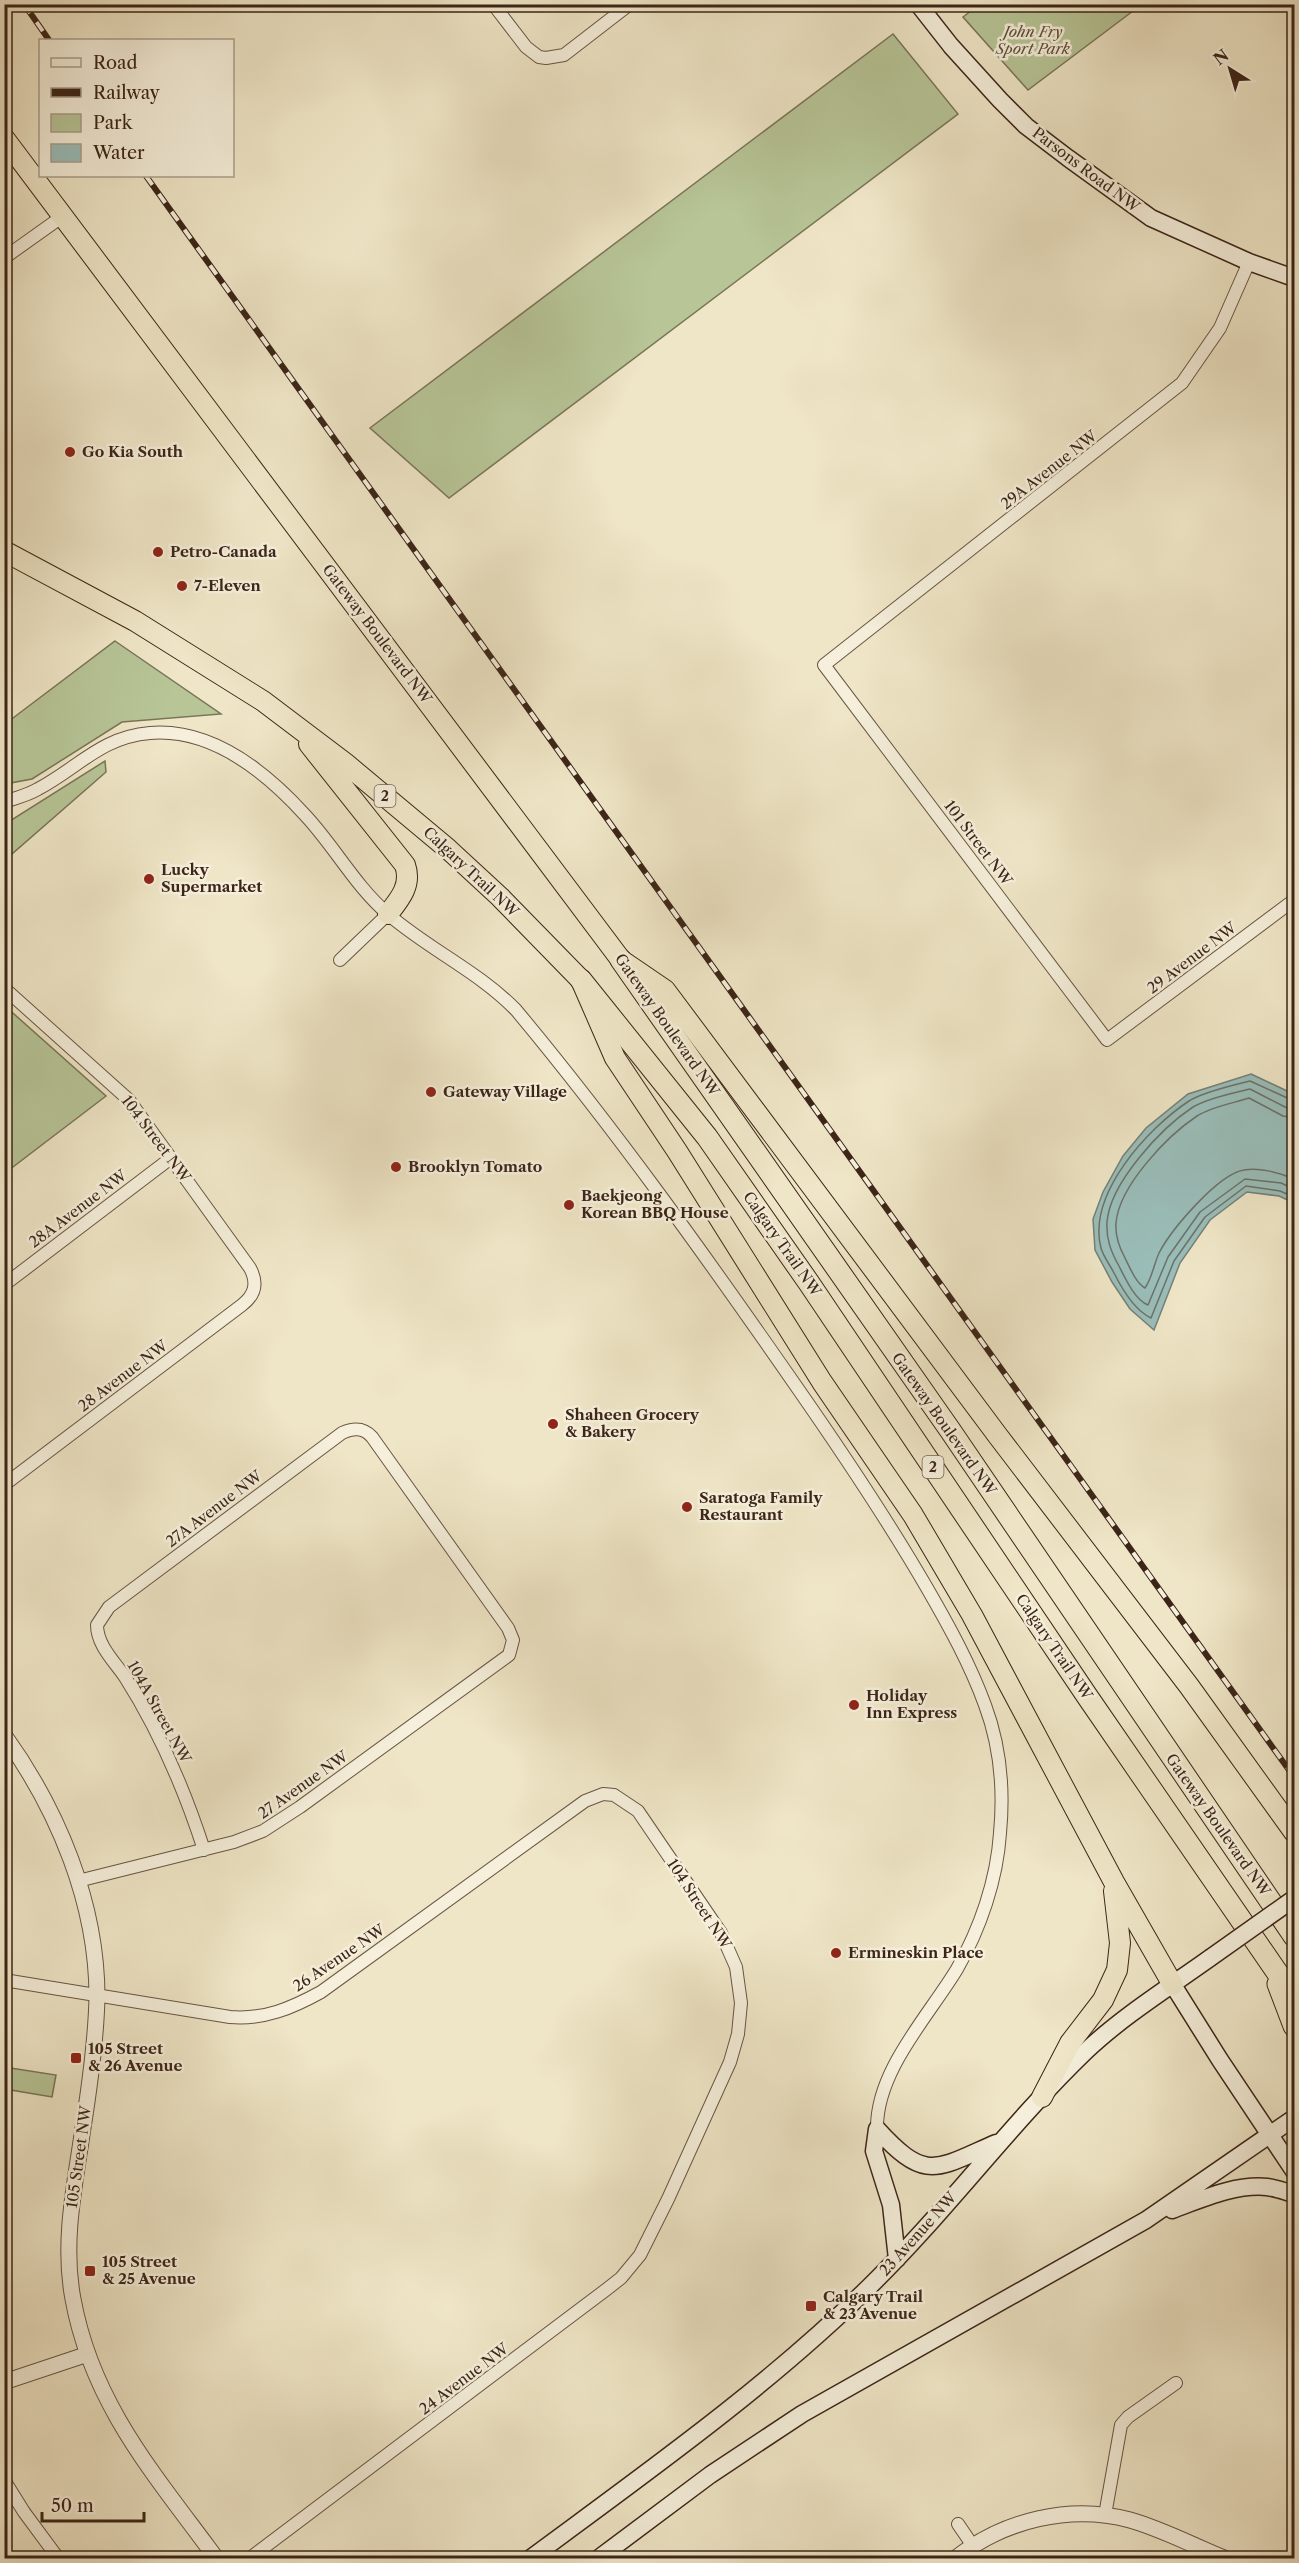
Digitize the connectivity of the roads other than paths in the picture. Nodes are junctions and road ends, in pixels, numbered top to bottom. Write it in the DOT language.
graph roads {
  1 [pos="493,4"];
  2 [pos="630,4"];
  3 [pos="918,4"];
  4 [pos="4,138"];
  5 [pos="63,216"];
  6 [pos="4,258"];
  7 [pos="1248,262"];
  8 [pos="1294,278"];
  9 [pos="4,551"];
  10 [pos="824,665"];
  11 [pos="293,723"];
  12 [pos="4,802"];
  13 [pos="1294,900"];
  14 [pos="388,914"];
  15 [pos="340,960"];
  16 [pos="621,960"];
  17 [pos="581,980"];
  18 [pos="4,988"];
  19 [pos="1107,1040"];
  20 [pos="171,1158"];
  21 [pos="4,1285"];
  22 [pos="255,1286"];
  23 [pos="4,1485"];
  24 [pos="96,1625"];
  25 [pos="512,1647"];
  26 [pos="4,1735"];
  27 [pos="614,1795"];
  28 [pos="1294,1832"];
  29 [pos="204,1850"];
  30 [pos="78,1881"];
  31 [pos="1113,1882"];
  32 [pos="1293,1899"];
  33 [pos="1294,1936"];
  34 [pos="1271,1964"];
  35 [pos="4,1980"];
  36 [pos="1173,1985"];
  37 [pos="97,1994"];
  38 [pos="1294,1997"];
  39 [pos="1294,2026"];
  40 [pos="1042,2097"];
  41 [pos="1294,2118"];
  42 [pos="877,2129"];
  43 [pos="1270,2136"];
  44 [pos="1003,2140"];
  45 [pos="1294,2171"];
  46 [pos="1294,2194"];
  47 [pos="668,2199"];
  48 [pos="1146,2220"];
  49 [pos="897,2259"];
  50 [pos="87,2354"];
  51 [pos="4,2382"];
  52 [pos="1176,2383"];
  53 [pos="4,2480"];
  54 [pos="1105,2515"];
  55 [pos="958,2524"];
  56 [pos="564,2534"];
  57 [pos="973,2546"];
  58 [pos="58,2559"];
  59 [pos="216,2559"];
  60 [pos="250,2559"];
  61 [pos="531,2559"];
  62 [pos="541,2559"];
  63 [pos="599,2559"];
  64 [pos="956,2559"];
  65 [pos="1224,2559"];
  1 -- 2 [label="street"];
  3 -- 7 [label="main road, Parsons Road NW"];
  4 -- 5 [label="highway, Gateway Boulevard NW / 2"];
  5 -- 6 [label="street"];
  5 -- 16 [label="highway, Gateway Boulevard NW / 2"];
  7 -- 8 [label="main road, Parsons Road NW"];
  7 -- 10 [label="street, 29A Avenue NW"];
  9 -- 11 [label="highway, Calgary Trail NW / 2"];
  10 -- 19 [label="street, 101 Street NW"];
  11 -- 14 [label="highway"];
  11 -- 17 [label="highway, Calgary Trail NW / 2"];
  12 -- 14 [label="street"];
  13 -- 19 [label="street, 29 Avenue NW"];
  14 -- 15 [label="street"];
  14 -- 42 [label="street"];
  16 -- 28 [label="highway"];
  16 -- 33 [label="highway, Gateway Boulevard NW / 2"];
  17 -- 31 [label="highway"];
  17 -- 34 [label="highway, Calgary Trail NW / 2"];
  18 -- 20 [label="street, 104 Street NW"];
  20 -- 21 [label="street, 28A Avenue NW"];
  20 -- 22 [label="street, 104 Street NW"];
  22 -- 23 [label="street, 28 Avenue NW"];
  24 -- 25 [label="street, 27A Avenue NW"];
  24 -- 29 [label="street, 104A Street NW"];
  25 -- 29 [label="street, 27 Avenue NW"];
  26 -- 30 [label="street, 105 Street NW"];
  27 -- 37 [label="street, 26 Avenue NW"];
  27 -- 47 [label="street, 104 Street NW"];
  29 -- 30 [label="street, 27 Avenue NW"];
  30 -- 37 [label="street, 105 Street NW"];
  31 -- 36 [label="highway"];
  31 -- 40 [label="highway"];
  32 -- 36 [label="main road, 23 Avenue NW, bridge"];
  34 -- 38 [label="highway, Calgary Trail NW / 2"];
  34 -- 39 [label="highway"];
  35 -- 37 [label="street, 26 Avenue NW"];
  36 -- 40 [label="main road, 23 Avenue NW"];
  36 -- 43 [label="main road"];
  37 -- 50 [label="street, 105 Street NW"];
  40 -- 44 [label="main road, 23 Avenue NW"];
  41 -- 43 [label="main road"];
  42 -- 44 [label="main road"];
  42 -- 49 [label="main road"];
  43 -- 45 [label="main road"];
  43 -- 48 [label="main road"];
  44 -- 49 [label="main road, 23 Avenue NW"];
  46 -- 48 [label="main road"];
  47 -- 60 [label="street, 24 Avenue NW"];
  48 -- 63 [label="main road"];
  49 -- 56 [label="main road, 23 Avenue NW"];
  50 -- 51 [label="street"];
  50 -- 59 [label="street, 105 Street NW"];
  52 -- 54 [label="street"];
  53 -- 58 [label="street"];
  54 -- 57 [label="street"];
  54 -- 65 [label="street"];
  55 -- 57 [label="street"];
  56 -- 61 [label="main road, 23 Avenue NW"];
  56 -- 62 [label="main road"];
  57 -- 64 [label="street"];
}
